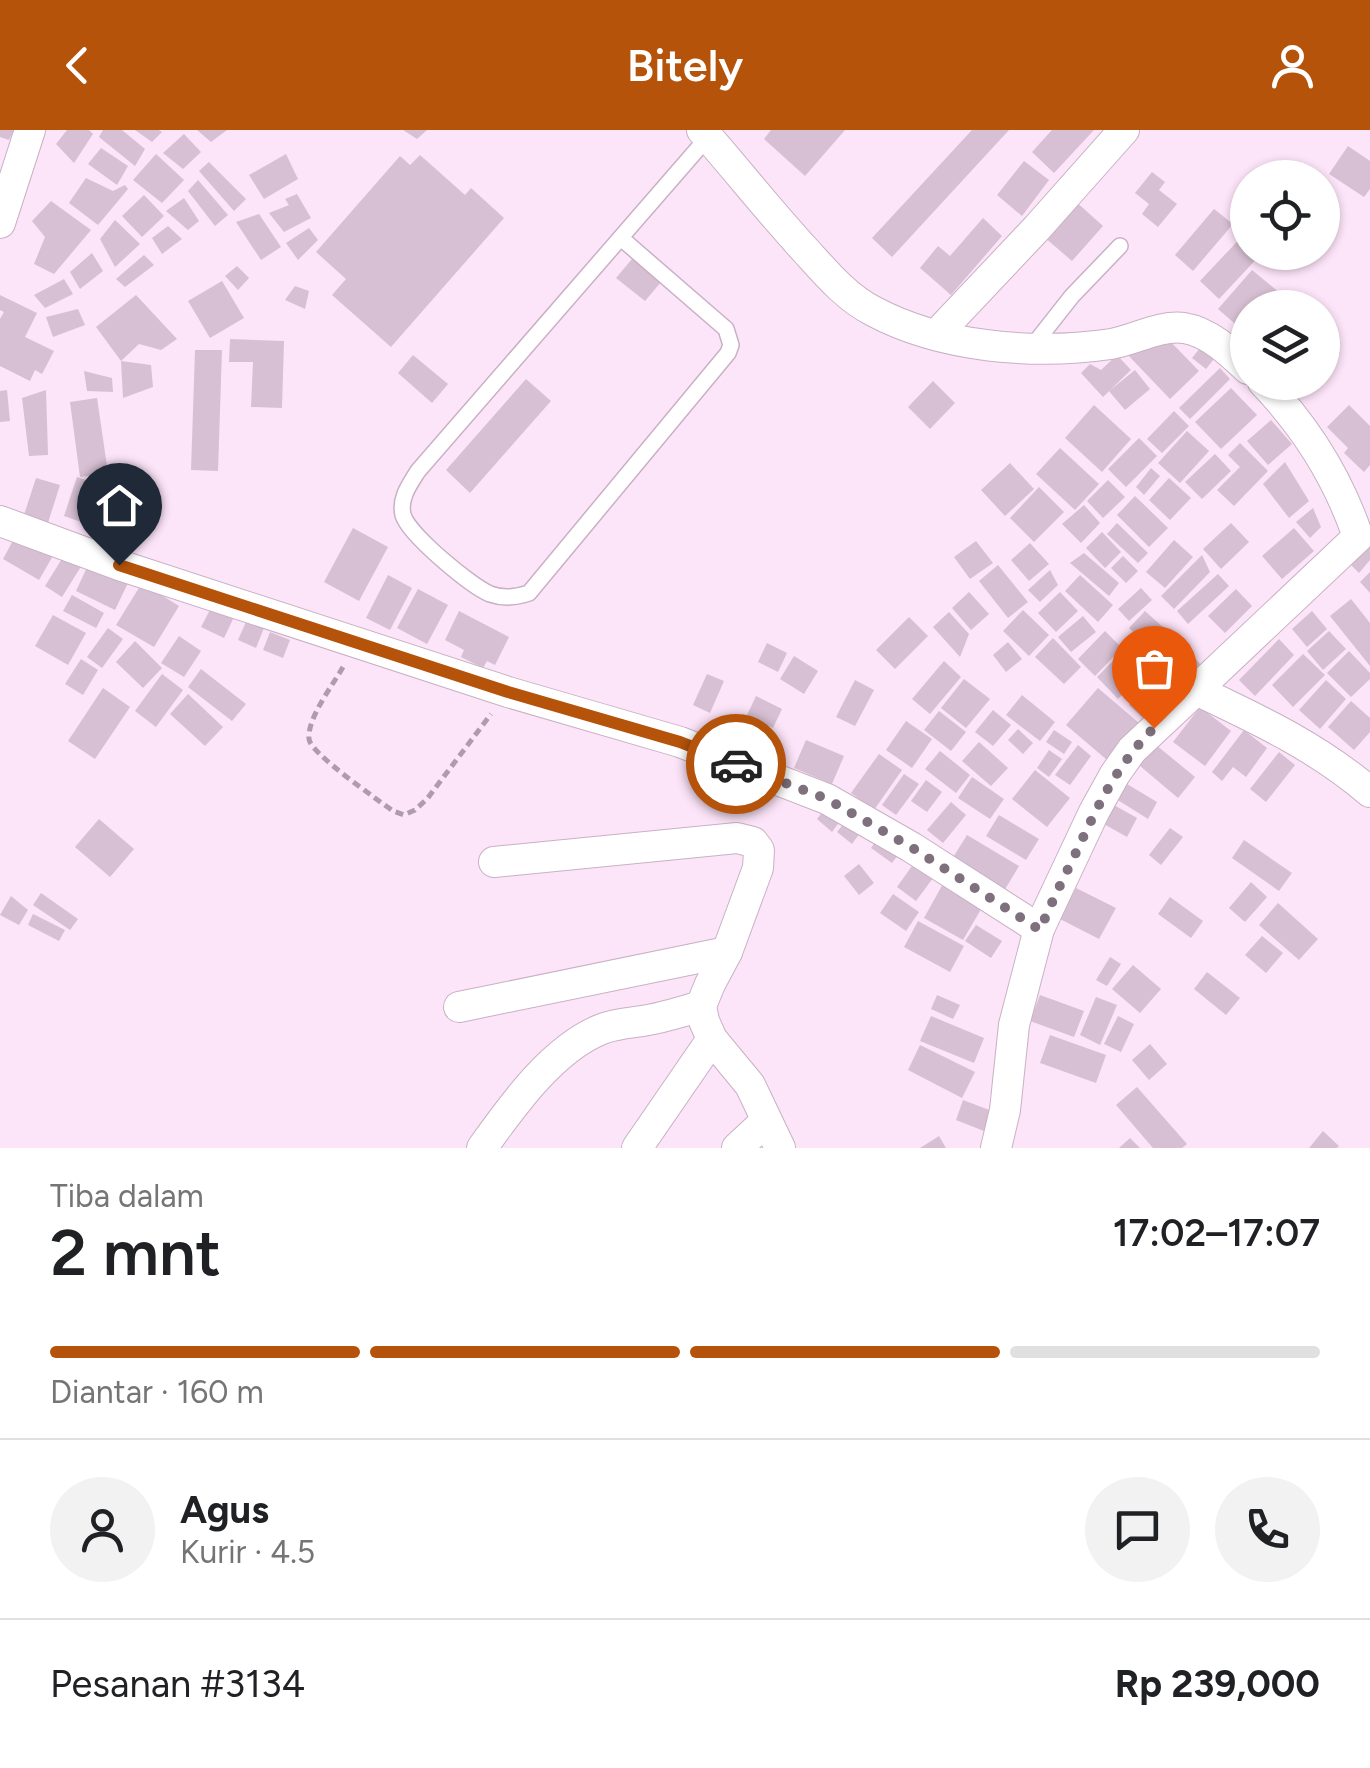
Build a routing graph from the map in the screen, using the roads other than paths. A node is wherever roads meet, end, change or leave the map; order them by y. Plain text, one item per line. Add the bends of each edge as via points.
1 (30, 130) edge
2 (1124, 130) edge
3 (705, 133) edge
4 (0, 223) edge
5 (621, 238) junction
6 (1120, 246) dead end
7 (936, 335) junction
8 (1031, 348) junction
9 (1230, 354) edge
10 (1280, 400) edge
11 (0, 521) edge
12 (1364, 530) edge
13 (1196, 690) junction
14 (1370, 792) edge
15 (494, 862) dead end
16 (1040, 930) junction
17 (727, 952) junction
18 (459, 1006) dead end
19 (701, 1006) junction
20 (712, 1039) junction
21 (773, 1135) edge
22 (482, 1148) edge
23 (637, 1148) edge
24 (737, 1148) edge
25 (996, 1148) edge

1 - 4 street
2 - 7 street
3 - 5 lane
3 - 7 street via 845,292 871,310
5 - 5 lane via 407,488 404,515 419,540 488,593 529,593 731,345 726,329
6 - 8 lane
7 - 8 street
8 - 9 street via 1082,348 1185,328
10 - 12 street via 1311,438
11 - 16 street via 508,692 680,742 827,799
12 - 13 street
13 - 14 street via 1314,749
13 - 16 street via 1115,774
15 - 17 street via 736,838 753,842 758,868
16 - 25 street via 1014,1025
17 - 18 street
17 - 19 street
19 - 20 street
19 - 22 street via 582,1038 514,1104
20 - 21 street via 750,1085
20 - 23 street
21 - 24 street

